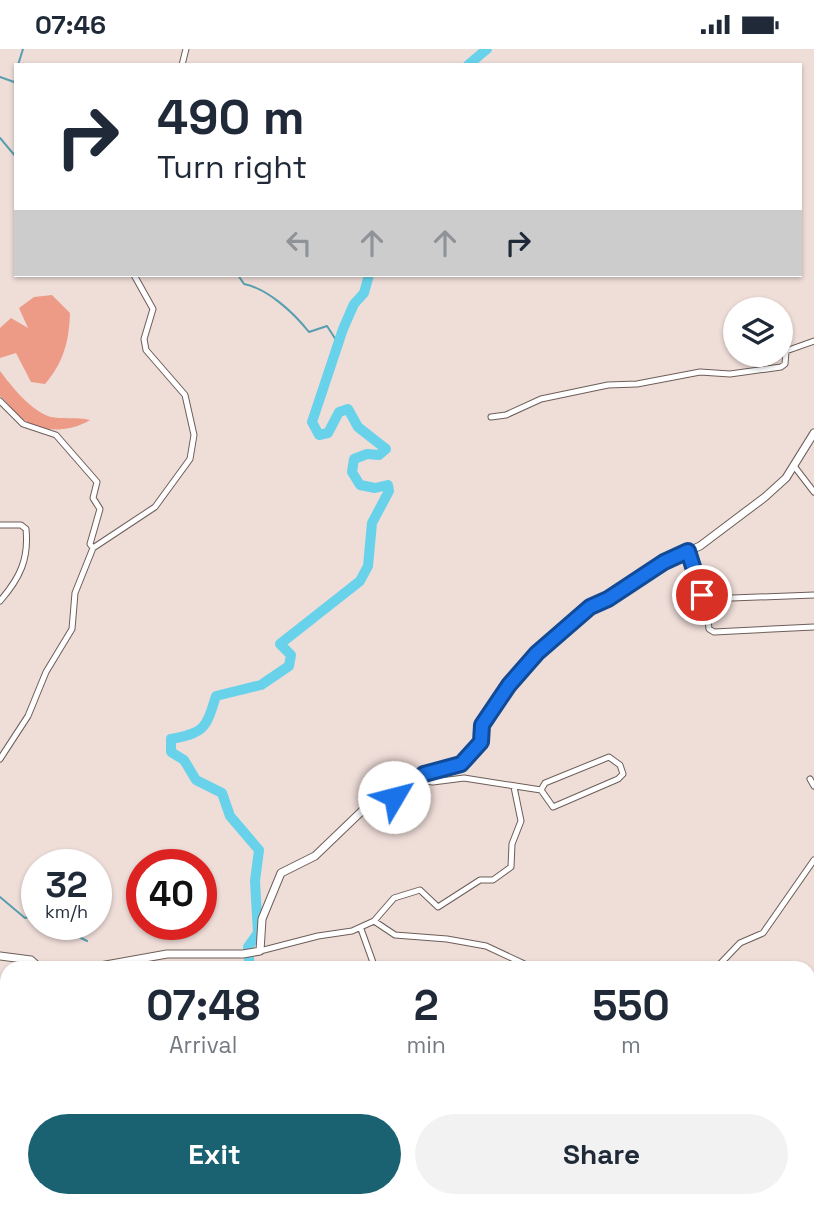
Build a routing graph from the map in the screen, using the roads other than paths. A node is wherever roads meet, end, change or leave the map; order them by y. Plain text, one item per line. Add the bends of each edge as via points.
1 (135, 277) edge
2 (814, 341) edge
3 (0, 401) edge
4 (491, 417) dead end
5 (814, 433) edge
6 (794, 466) junction
7 (814, 492) edge
8 (0, 525) edge
9 (93, 548) junction
10 (688, 551) junction
11 (814, 596) edge
12 (706, 599) junction
13 (0, 601) edge
14 (814, 627) edge
15 (0, 740) edge
16 (6, 747) junction
17 (0, 759) edge
18 (810, 779) dead end
19 (417, 780) junction
20 (514, 786) junction
21 (814, 786) edge
22 (541, 790) junction
23 (814, 860) edge
24 (374, 921) junction
25 (361, 929) junction
26 (257, 952) junction
27 (0, 956) edge
28 (33, 961) edge
29 (128, 961) edge
30 (372, 961) edge
31 (518, 961) edge
32 (723, 961) edge

1 - 9 street via 153,309 144,339 146,351 184,395 194,435 190,459 155,507
2 - 4 street via 790,347 785,364 773,369 700,372 608,385 541,399
3 - 9 street via 23,424 57,435 97,482 93,498 100,509 90,544
5 - 6 street
6 - 7 street
6 - 10 street via 765,497
8 - 13 street via 26,529 28,551 21,574
9 - 16 street via 75,593 72,629 46,672 28,716
10 - 12 street
10 - 19 street via 590,607 537,653 509,685 482,725 481,742 461,764
11 - 12 street
12 - 14 street via 709,629 714,632
15 - 16 street
16 - 17 street
18 - 21 street
19 - 20 street via 464,778
19 - 26 street via 394,797 365,808 315,856 281,873 262,919
20 - 22 street
20 - 24 street via 521,821 512,845 511,867 438,907 419,890 394,898
22 - 22 street via 545,783 609,757 623,775 553,807
23 - 32 street via 763,933 740,943
24 - 25 street
24 - 31 street via 395,935 486,946
25 - 26 street
25 - 30 street
26 - 29 street via 167,954
27 - 28 street

